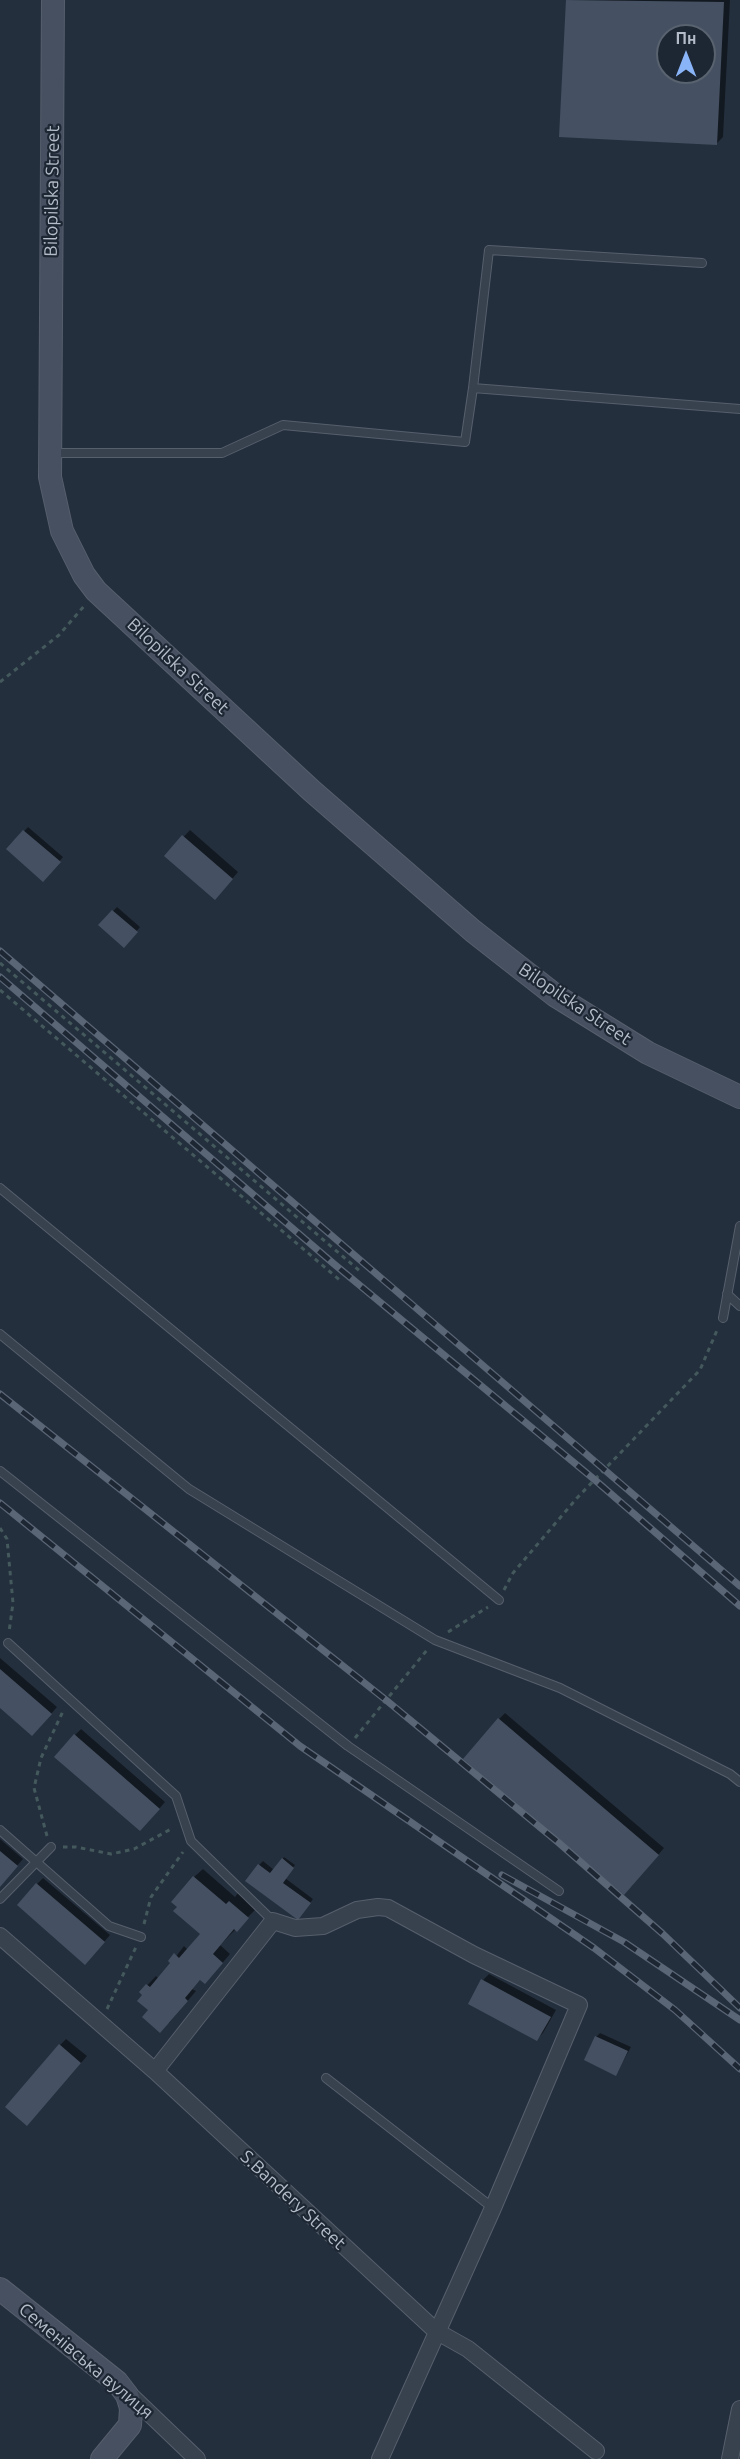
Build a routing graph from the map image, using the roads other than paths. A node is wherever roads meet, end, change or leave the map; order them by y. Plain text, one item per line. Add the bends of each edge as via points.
1 (53, 0) edge
2 (702, 263) dead end
3 (473, 388) junction
4 (740, 409) edge
5 (49, 453) junction
6 (740, 1097) edge
7 (0, 1188) edge
8 (740, 1226) edge
9 (727, 1294) junction
10 (740, 1306) edge
11 (723, 1318) road end
12 (0, 1334) edge
13 (0, 1471) edge
14 (499, 1600) road end
15 (8, 1643) road end
16 (740, 1782) edge
17 (0, 1830) edge
18 (51, 1847) road end
19 (36, 1862) junction
20 (559, 1891) dead end
21 (0, 1899) edge
22 (273, 1921) junction
23 (0, 1936) edge
24 (141, 1937) dead end
25 (155, 2071) junction
26 (326, 2078) dead end
27 (493, 2208) junction
28 (0, 2289) edge
29 (436, 2331) junction
30 (117, 2382) junction
31 (740, 2409) edge
32 (147, 2411) junction
33 (128, 2430) junction
34 (596, 2451) dead end
35 (102, 2459) edge
36 (197, 2459) edge
37 (380, 2459) edge
38 (730, 2459) edge

1 - 5 main road, Bilopilska Street
2 - 3 lane via 489,250
3 - 4 lane
3 - 5 lane via 465,442 283,425 222,453
5 - 6 main road, Bilopilska Street via 62,531 72,555 96,591 312,791 501,953 556,996 638,1046
7 - 14 lane
8 - 9 lane
9 - 10 lane
9 - 11 lane
12 - 16 lane via 189,1489 435,1640 560,1688
13 - 20 lane via 348,1746
15 - 22 lane via 176,1796 192,1841
17 - 19 lane
18 - 19 lane
19 - 21 lane
19 - 24 lane via 109,1926
22 - 25 street
22 - 27 street via 295,1928 322,1926 357,1910 388,1908 579,2005
23 - 25 street, S.Bandery Street
25 - 29 street, S.Bandery Street
26 - 27 lane
27 - 29 street
28 - 30 main road, Семенівська вулиця
29 - 34 street, S.Bandery Street via 468,2349
29 - 37 street
30 - 32 street, Семенівська вулиця
30 - 33 main road via 130,2403 132,2420
31 - 38 street
32 - 33 street
32 - 36 street, Семенівська вулиця
33 - 35 main road

